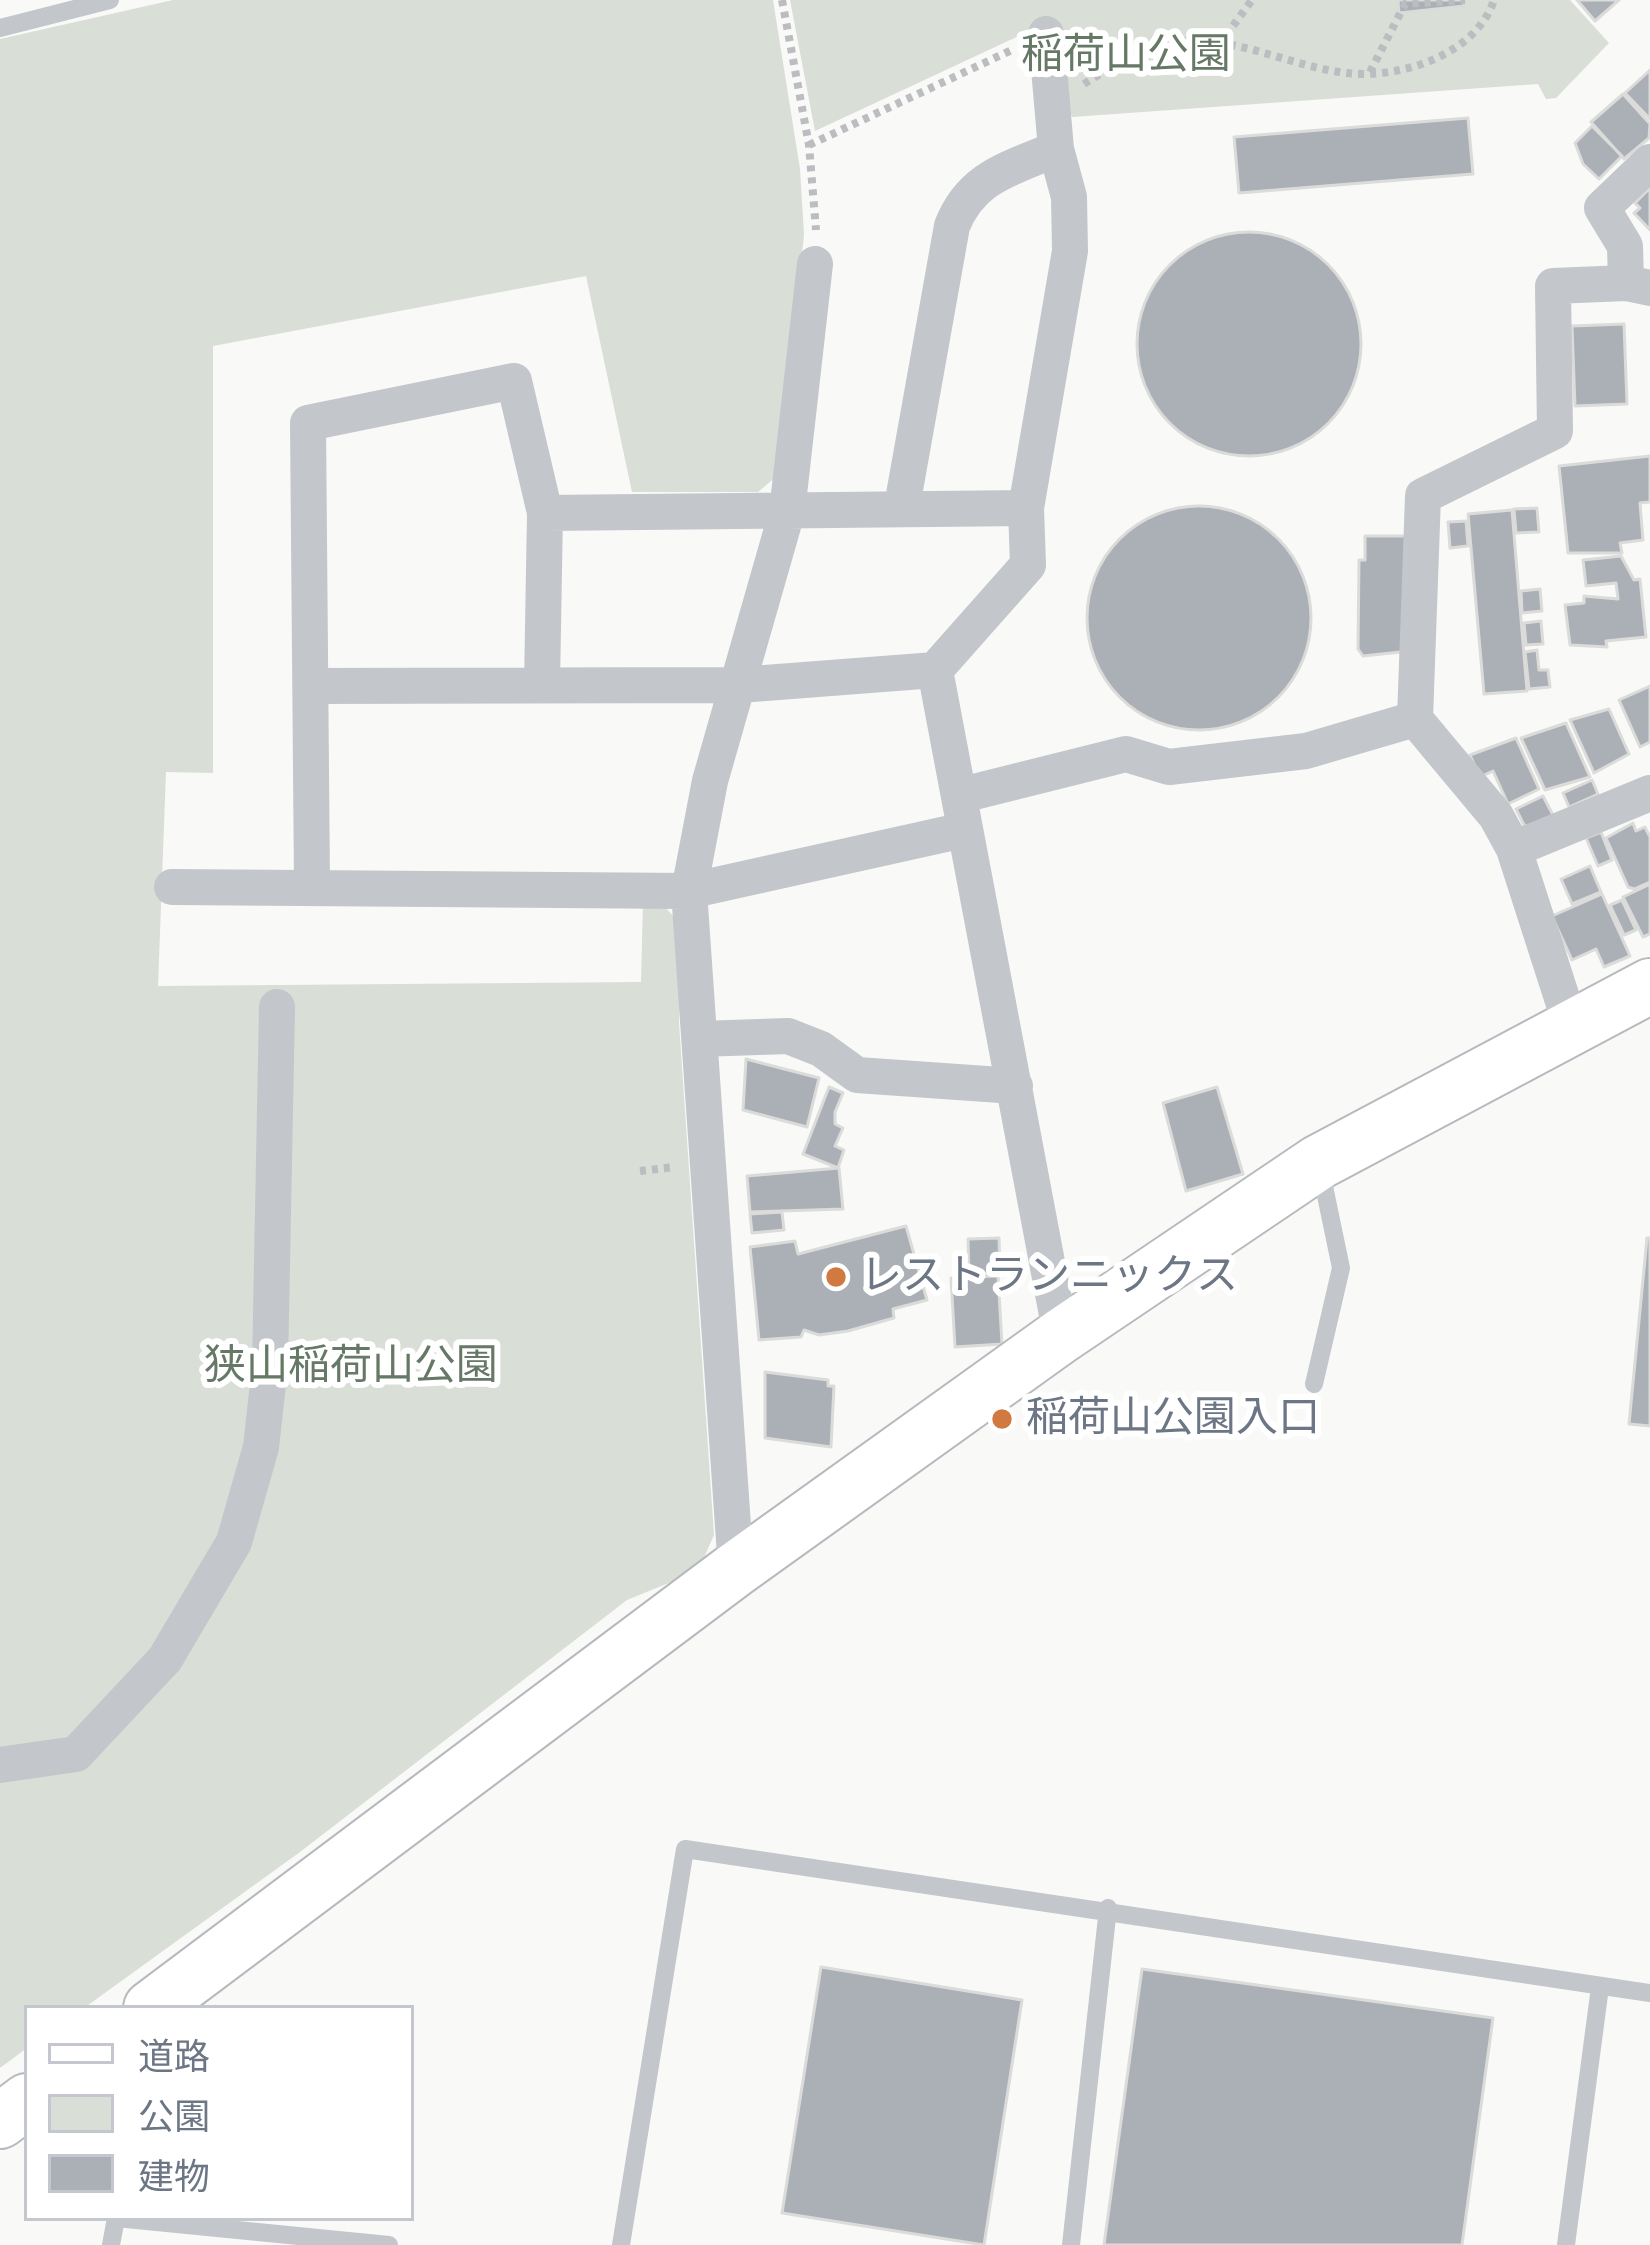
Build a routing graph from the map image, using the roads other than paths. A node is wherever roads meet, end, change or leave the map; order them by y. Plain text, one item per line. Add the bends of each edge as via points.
1 (110, 0) edge
2 (0, 28) edge
3 (1046, 34) road end
4 (1056, 149) junction
5 (1650, 162) edge
6 (814, 264) road end
7 (1638, 285) edge
8 (902, 506) junction
9 (1026, 508) junction
10 (787, 512) junction
11 (545, 513) junction
12 (935, 670) junction
13 (542, 685) junction
14 (739, 685) junction
15 (312, 686) junction
16 (1415, 718) junction
17 (1650, 793) edge
18 (963, 812) junction
19 (1514, 849) junction
20 (311, 885) junction
21 (172, 887) dead end
22 (689, 891) junction
23 (1650, 986) edge
24 (277, 1007) dead end
25 (1571, 1025) junction
26 (700, 1039) junction
27 (1015, 1086) junction
28 (1319, 1162) junction
29 (1061, 1336) junction
30 (1315, 1384) dead end
31 (736, 1569) junction
32 (0, 1765) edge
33 (1108, 1908) junction
34 (1600, 1987) junction
35 (1650, 1994) edge
36 (155, 2005) edge
37 (146, 2221) edge
38 (389, 2245) edge
39 (621, 2245) edge
40 (1071, 2245) edge
41 (1566, 2245) edge

1 - 2 lane
3 - 4 street
4 - 8 street via 963,198
4 - 9 street via 1069,197 1070,251
5 - 7 street via 1602,208
6 - 10 street
7 - 16 street via 1552,286 1555,431 1423,496
8 - 9 street
8 - 10 street
9 - 12 street via 1028,565
10 - 11 street
10 - 14 street
11 - 13 street
11 - 15 street via 514,381 308,424
12 - 14 street
12 - 18 street
13 - 14 street
13 - 15 street
14 - 22 street
15 - 20 street
16 - 18 street via 1306,751 1169,767 1126,754
16 - 19 street
17 - 19 street
18 - 22 street
18 - 27 street
19 - 25 street
20 - 21 street
20 - 22 street
22 - 26 street
23 - 25 street
24 - 32 street via 270,1366 261,1447 234,1542 165,1659 76,1754
25 - 28 street
26 - 27 street via 788,1036 879,1080
26 - 31 street
27 - 29 street
28 - 29 street
28 - 30 lane via 1341,1268
29 - 31 street
31 - 36 street
33 - 34 lane
33 - 39 lane via 685,1849
33 - 40 lane
34 - 35 lane
34 - 41 lane
37 - 38 lane

